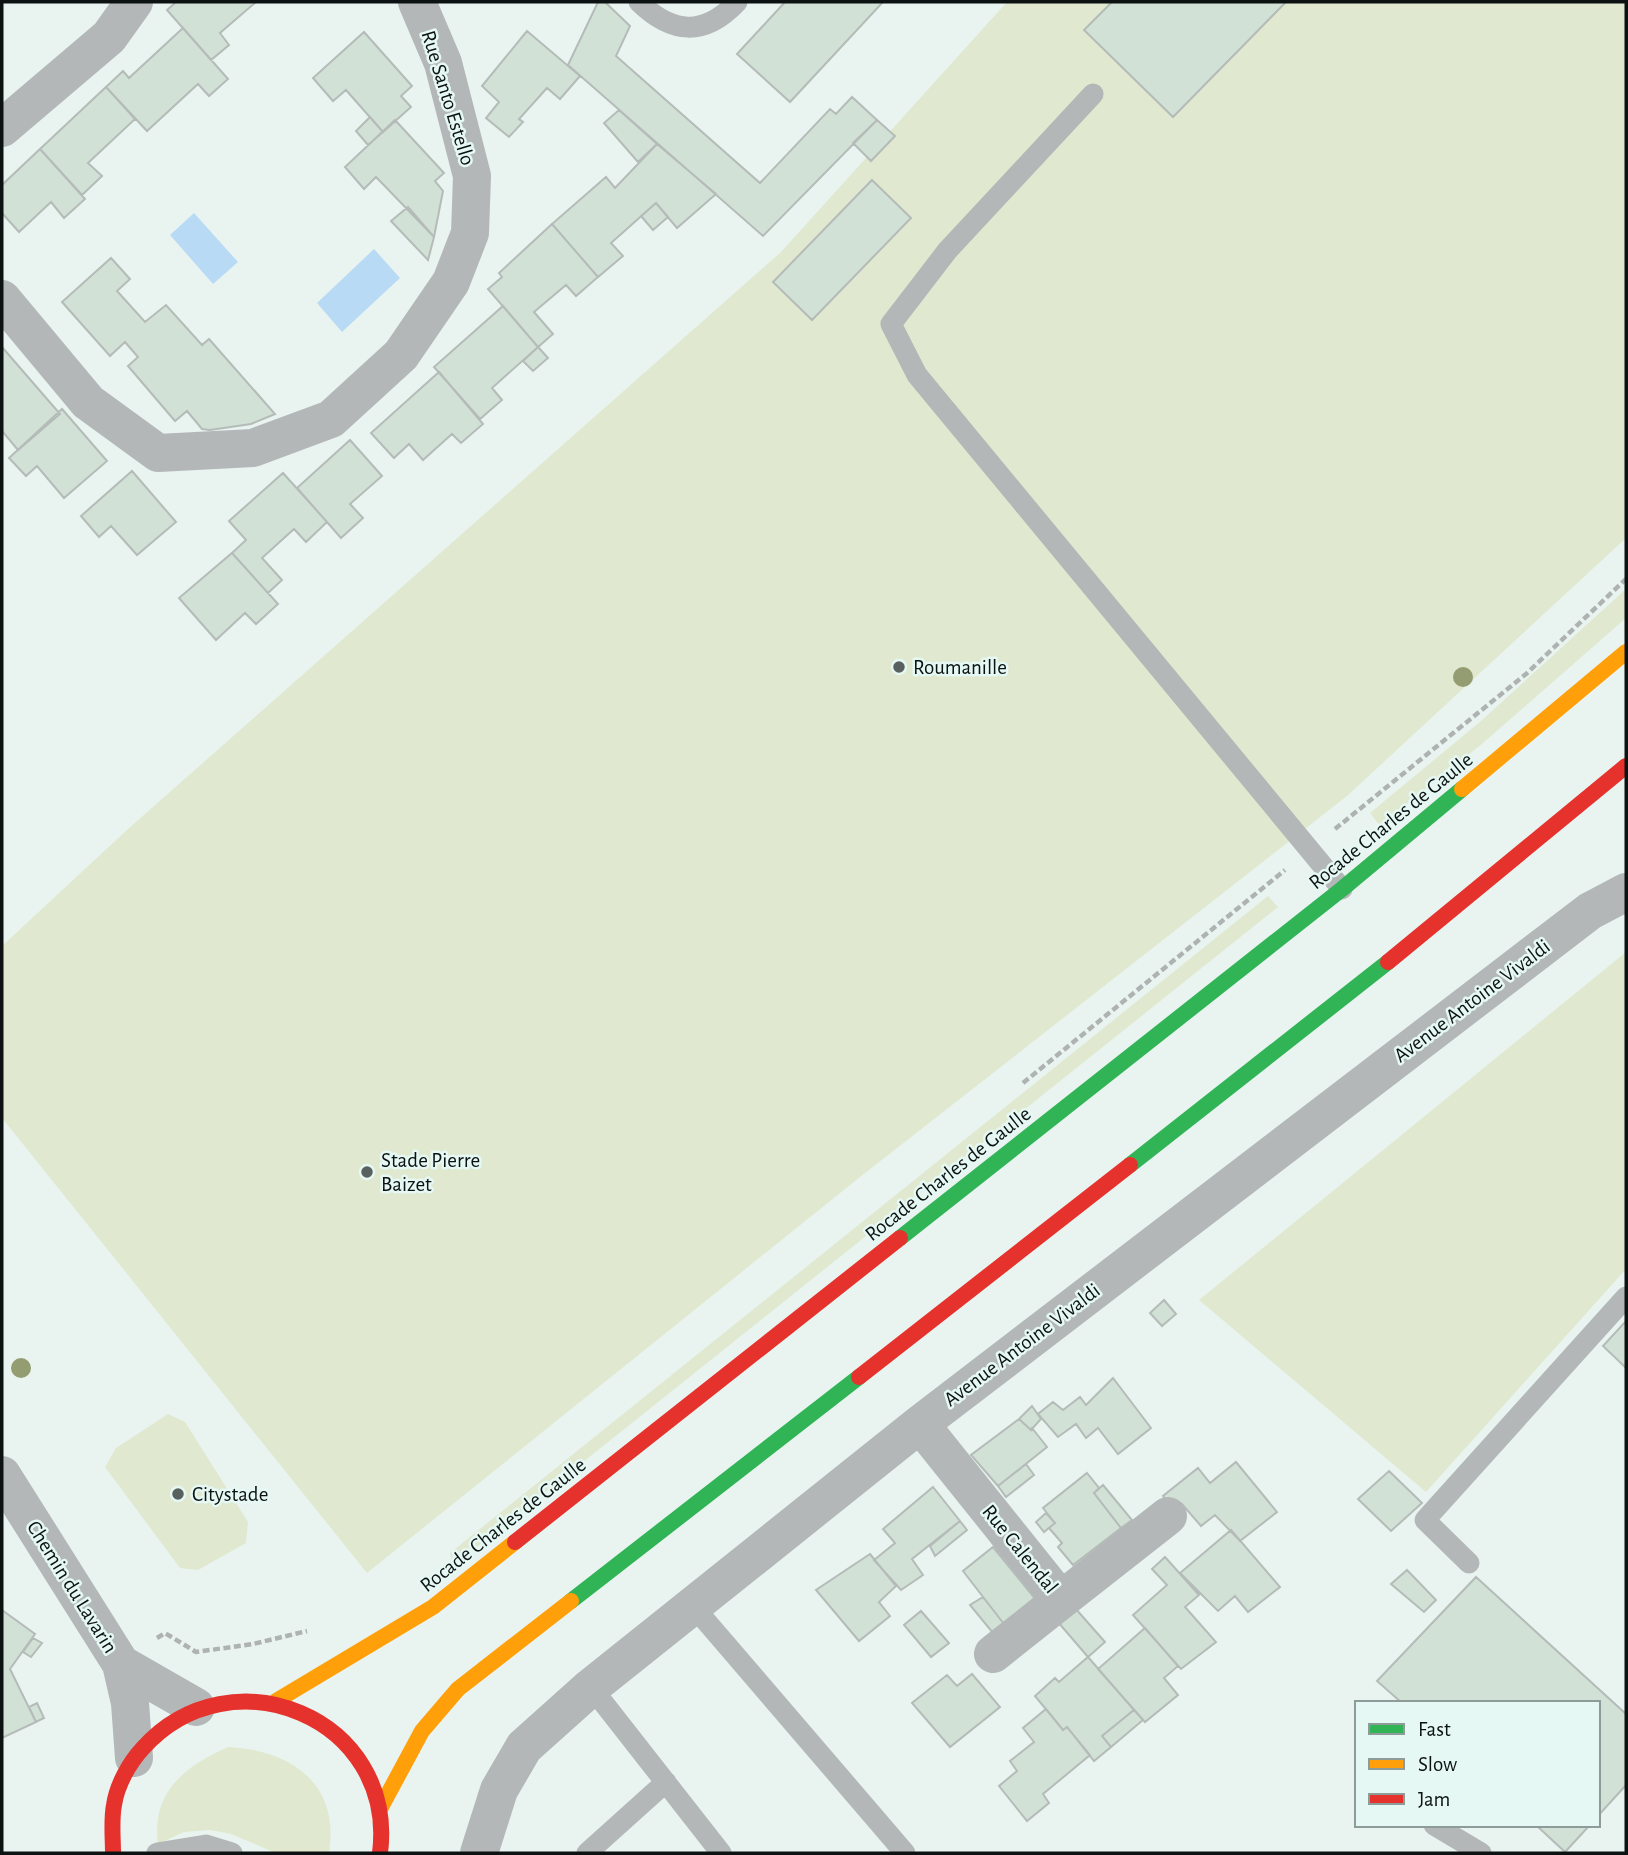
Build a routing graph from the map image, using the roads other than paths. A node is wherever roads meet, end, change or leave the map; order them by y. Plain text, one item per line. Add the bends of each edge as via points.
1 (134, 2) edge
2 (417, 2) edge
3 (639, 2) edge
4 (737, 2) edge
5 (1093, 94) dead end
6 (2, 128) edge
7 (2, 299) edge
8 (1626, 652) edge
9 (1626, 766) edge
10 (1342, 889) junction
11 (1626, 892) edge
12 (1626, 1297) edge
13 (920, 1424) junction
14 (2, 1475) edge
15 (1168, 1516) dead end
16 (1469, 1563) dead end
17 (1061, 1601) junction
18 (693, 1606) junction
19 (993, 1654) dead end
20 (121, 1664) junction
21 (592, 1687) junction
22 (276, 1701) junction
23 (196, 1707) junction
24 (134, 1758) junction
25 (666, 1782) junction
26 (380, 1809) junction
27 (1437, 1827) edge
28 (112, 1845) edge
29 (104, 1853) edge
30 (157, 1853) edge
31 (232, 1853) edge
32 (380, 1853) edge
33 (479, 1853) edge
34 (587, 1853) edge
35 (720, 1853) edge
36 (905, 1853) edge
37 (1481, 1853) edge

1 - 6 street via 109,37
2 - 7 street, Rue Santo Estello via 443,63 472,176 470,233 451,282 401,355 331,419 253,448 158,453 88,402
3 - 4 lane via 656,18 691,29 721,19
5 - 10 lane via 947,251 891,324 917,375
8 - 10 main road, Rocade Charles de Gaulle
9 - 26 main road via 1333,1007 458,1689 422,1731
10 - 22 main road, Rocade Charles de Gaulle via 433,1607
11 - 13 street, Avenue Antoine Vivaldi via 1590,911
12 - 16 lane via 1424,1520
13 - 17 street, Rue Calendal
13 - 18 street, Avenue Antoine Vivaldi
14 - 20 street, Chemin du Lavarin
15 - 17 street, Rue Calendal
17 - 19 street
18 - 21 street, Avenue Antoine Vivaldi
18 - 36 lane
20 - 23 street, Chemin du Lavarin
20 - 24 street, Chemin du Lavarin via 130,1703
21 - 25 lane
21 - 33 street, Avenue Antoine Vivaldi via 524,1747 499,1790
22 - 23 main road via 236,1698
22 - 26 main road via 313,1715 344,1739 367,1771
23 - 24 main road via 161,1728
24 - 28 main road via 113,1809
25 - 34 lane
25 - 35 lane
26 - 32 main road
27 - 37 lane
28 - 29 main road
30 - 31 lane via 206,1845

